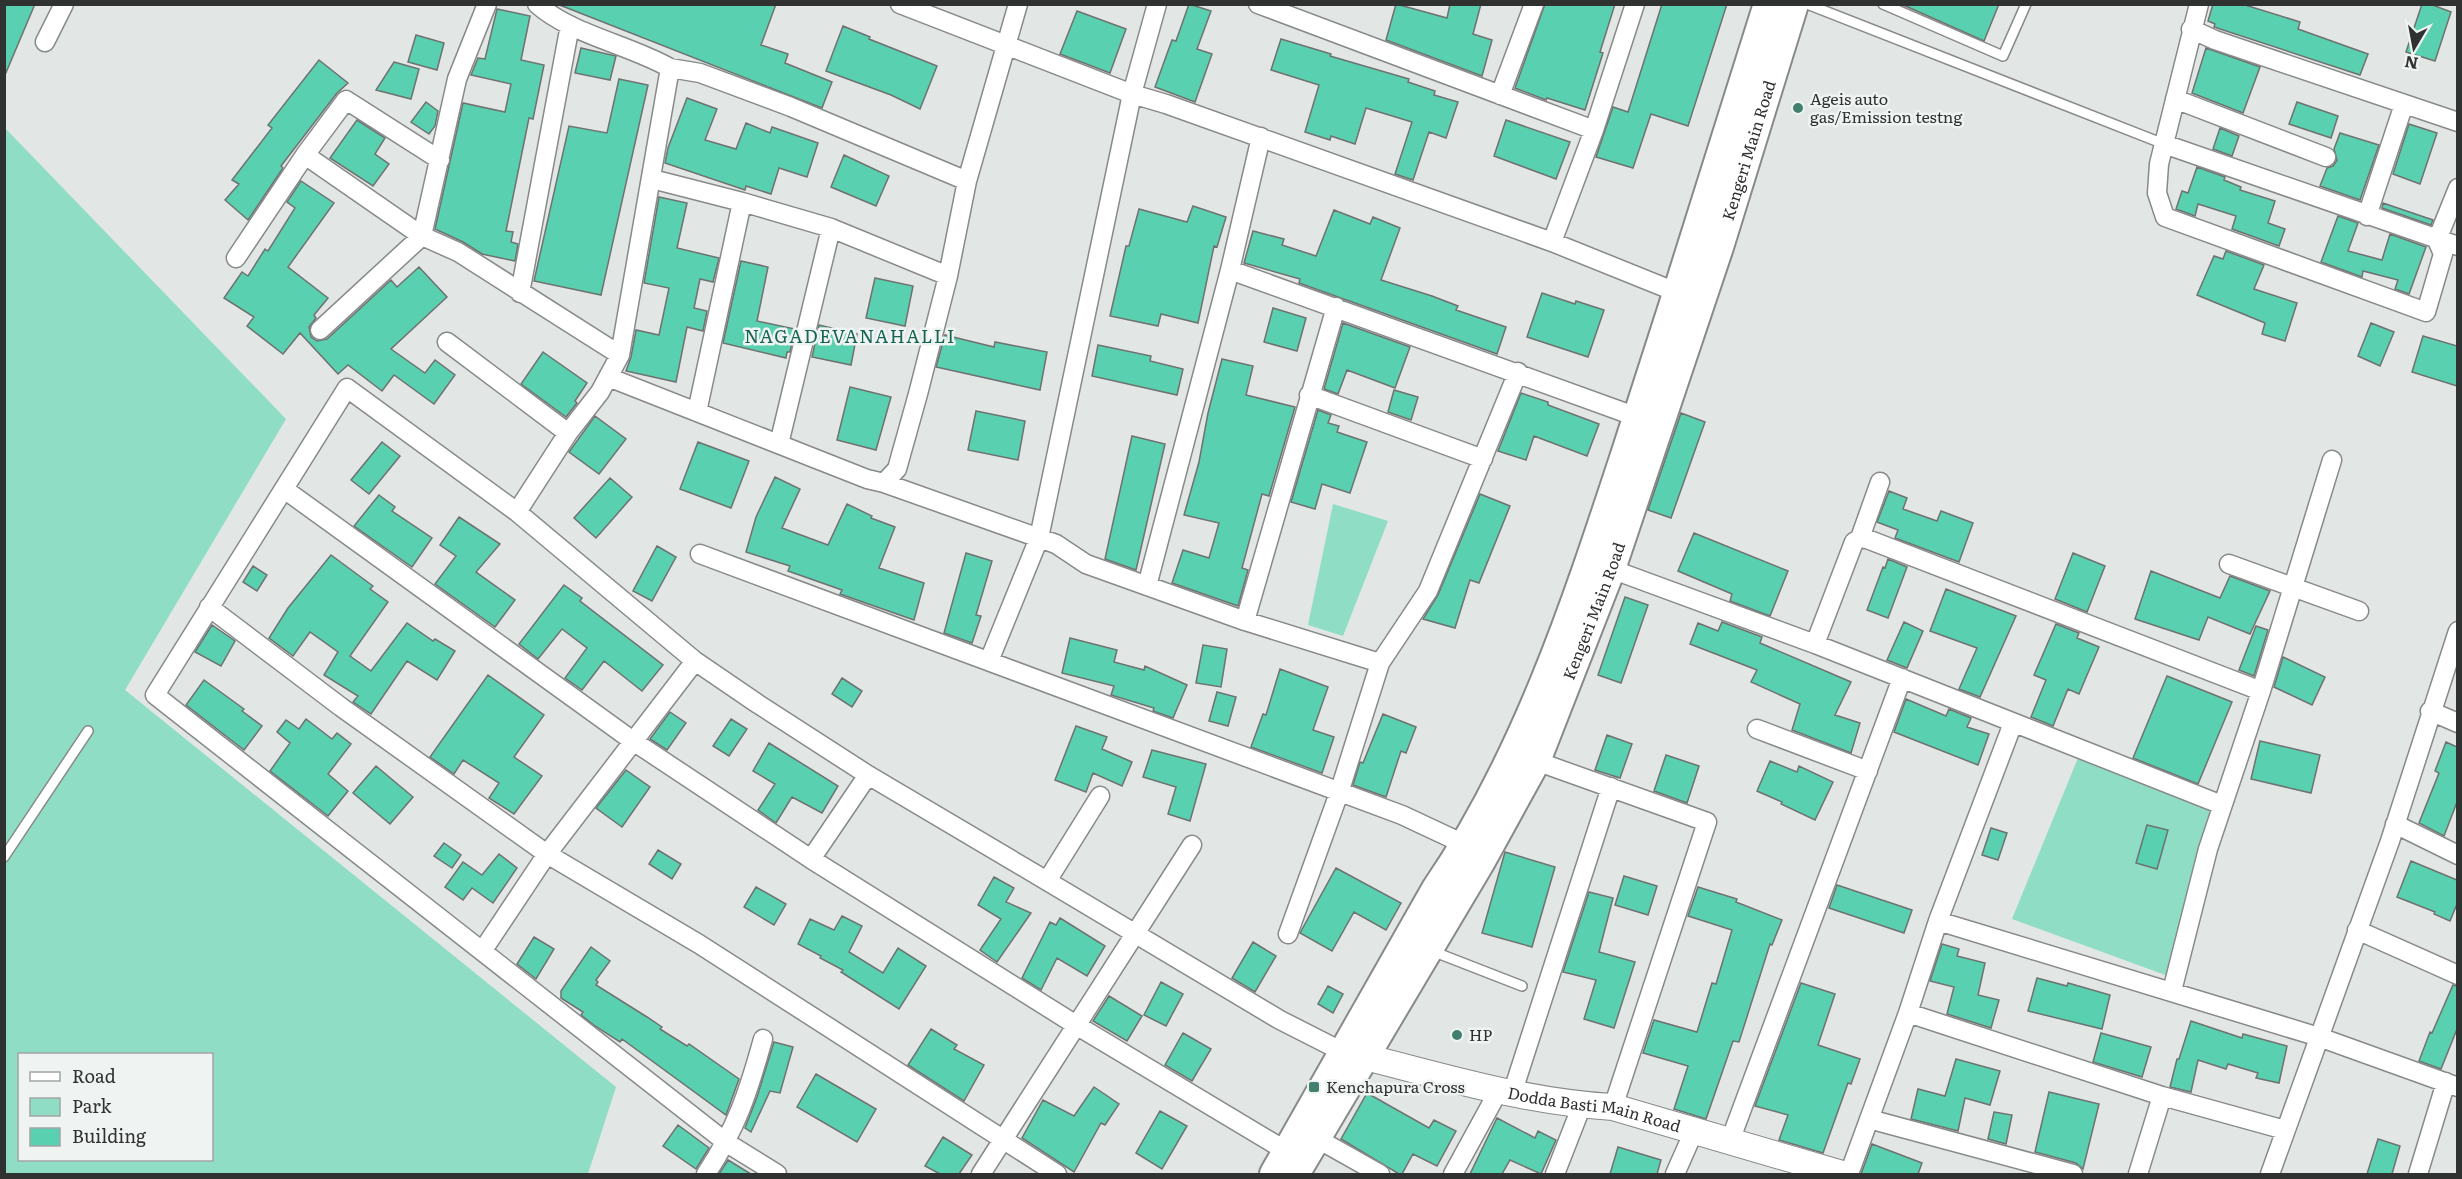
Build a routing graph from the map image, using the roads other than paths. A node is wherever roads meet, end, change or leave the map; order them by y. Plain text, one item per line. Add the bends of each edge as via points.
1 (64, 4) edge
2 (487, 4) edge
3 (537, 4) edge
4 (900, 4) edge
5 (1018, 4) edge
6 (1157, 4) edge
7 (1258, 4) edge
8 (1534, 4) edge
9 (1635, 4) edge
10 (1768, 4) edge
11 (1794, 4) edge
12 (1807, 4) edge
13 (1883, 4) edge
14 (2026, 4) edge
15 (2199, 4) edge
16 (570, 25) junction
17 (2191, 29) junction
18 (45, 42) dead end
19 (1006, 45) junction
20 (670, 68) junction
21 (1132, 94) junction
22 (1500, 95) junction
23 (2175, 99) junction
24 (2404, 104) junction
25 (2457, 122) edge
26 (1593, 130) junction
27 (1261, 137) junction
28 (2164, 144) junction
29 (305, 154) junction
30 (2326, 157) dead end
31 (440, 160) junction
32 (652, 179) junction
33 (967, 181) junction
34 (2457, 188) edge
35 (742, 202) junction
36 (2367, 216) junction
37 (831, 228) junction
38 (422, 236) junction
39 (2437, 240) junction
40 (1552, 242) junction
41 (2457, 246) edge
42 (236, 258) dead end
43 (1230, 270) junction
44 (948, 276) junction
45 (520, 293) junction
46 (1689, 297) junction
47 (1336, 307) junction
48 (320, 330) dead end
49 (447, 342) dead end
50 (620, 355) junction
51 (1518, 372) junction
52 (608, 377) junction
53 (1309, 395) junction
54 (697, 412) junction
55 (1637, 417) junction
56 (568, 433) junction
57 (779, 444) junction
58 (1483, 459) junction
59 (2332, 460) dead end
60 (1880, 482) dead end
61 (884, 483) junction
62 (284, 489) junction
63 (518, 512) junction
64 (1039, 538) junction
65 (1860, 538) junction
66 (700, 554) dead end
67 (2229, 564) dead end
68 (1611, 569) junction
69 (1147, 586) junction
70 (2293, 586) junction
71 (209, 607) junction
72 (2359, 611) dead end
73 (1245, 621) junction
74 (2457, 631) edge
75 (1815, 644) junction
76 (695, 661) junction
77 (989, 661) junction
78 (1380, 663) junction
79 (1902, 678) junction
80 (2261, 691) junction
81 (2430, 711) junction
82 (2013, 723) junction
83 (2457, 723) edge
84 (1757, 729) dead end
85 (88, 731) dead end
86 (633, 741) junction
87 (1536, 761) junction
88 (1868, 771) junction
89 (868, 775) junction
90 (1611, 787) junction
91 (1339, 793) junction
92 (1100, 796) dead end
93 (2222, 805) junction
94 (2395, 824) junction
95 (1192, 845) dead end
96 (1466, 845) junction
97 (547, 854) junction
98 (2457, 855) edge
99 (4, 857) edge
100 (811, 859) junction
101 (1047, 881) junction
102 (1938, 921) junction
103 (2357, 930) junction
104 (1136, 934) junction
105 (1288, 934) dead end
106 (483, 950) junction
107 (1430, 950) junction
108 (2457, 975) edge
109 (1522, 986) dead end
110 (2172, 991) junction
111 (1908, 1013) junction
112 (1076, 1025) junction
113 (2319, 1037) junction
114 (763, 1039) dead end
115 (1355, 1055) junction
116 (2451, 1085) edge
117 (1505, 1092) junction
118 (2162, 1096) junction
119 (1582, 1106) junction
120 (1613, 1107) junction
121 (1869, 1119) junction
122 (2285, 1130) junction
123 (1694, 1131) junction
124 (1316, 1138) junction
125 (1003, 1140) junction
126 (1730, 1141) junction
127 (727, 1143) junction
128 (1286, 1167) edge
129 (1799, 1169) edge
130 (2037, 1170) edge
131 (706, 1174) edge
132 (777, 1174) edge
133 (981, 1174) edge
134 (1057, 1174) edge
135 (1380, 1174) edge
136 (1453, 1174) edge
137 (1555, 1174) edge
138 (1675, 1174) edge
139 (1842, 1174) edge
140 (1849, 1174) edge
141 (2073, 1174) edge
142 (2138, 1174) edge
143 (2270, 1174) edge
144 (2418, 1174) edge

1 - 18 street
2 - 31 street via 457,79
3 - 16 street
4 - 19 street
5 - 19 street
6 - 21 street
7 - 22 street
8 - 22 street
9 - 26 street
10 - 46 main road, Kengeri Main Road
11 - 46 main road, Kengeri Main Road
12 - 28 lane
13 - 14 lane via 2002,56
15 - 17 street
16 - 20 street
16 - 45 street
17 - 23 street
17 - 24 street
19 - 21 street
19 - 33 street
20 - 32 street
20 - 33 street via 700,73 771,99
21 - 27 street
21 - 64 street
22 - 26 street
23 - 28 street
23 - 30 street
24 - 25 street
24 - 36 street
26 - 40 street
27 - 40 street
27 - 43 street
28 - 36 street
28 - 39 street via 2157,193 2165,217 2426,312 2443,254
29 - 31 street via 346,100
29 - 38 street
29 - 42 street
31 - 38 street
32 - 35 street
32 - 50 street
33 - 44 street
34 - 39 street
35 - 37 street
35 - 54 street
36 - 39 street
37 - 44 street
37 - 57 street
38 - 45 street via 458,252
38 - 48 street
39 - 41 street
40 - 46 street
43 - 47 street
43 - 69 street
44 - 61 street via 897,469
45 - 50 street
46 - 55 main road, Kengeri Main Road
46 - 68 main road, Kengeri Main Road
47 - 51 street
47 - 53 street
49 - 56 street
50 - 52 street
51 - 55 street
51 - 58 street
52 - 54 street
52 - 56 street
53 - 58 street
53 - 73 street
54 - 57 street
55 - 96 main road, Kengeri Main Road via 1552,665 1509,762
56 - 63 street
57 - 61 street
58 - 78 street via 1428,591
59 - 70 street
60 - 65 street
61 - 64 street
62 - 63 street via 347,388
62 - 71 street
62 - 86 street
63 - 76 street
64 - 69 street via 1086,564
64 - 77 street
65 - 75 street via 1854,542
65 - 80 street
66 - 77 street
67 - 70 street
68 - 75 street
68 - 87 main road, Kengeri Main Road
69 - 73 street
70 - 72 street
70 - 80 street
71 - 97 street
71 - 106 street via 155,694
73 - 78 street
74 - 81 street
75 - 79 street
76 - 86 street
76 - 89 street
77 - 91 street
78 - 91 street
79 - 82 street
79 - 88 street
80 - 93 street
81 - 83 street
81 - 94 street
82 - 93 street
82 - 102 street
84 - 88 street
85 - 99 lane
86 - 97 street
86 - 100 street
87 - 90 street
87 - 107 main road, Kengeri Main Road
88 - 126 street
89 - 100 street
89 - 101 street
90 - 117 street
90 - 120 street via 1707,822
91 - 96 street via 1402,815
91 - 105 street
92 - 101 street
93 - 110 street
94 - 98 street
94 - 103 street
95 - 104 street
96 - 115 main road, Kengeri Main Road via 1436,889
97 - 106 street
97 - 125 street via 699,944
100 - 112 street
101 - 104 street
102 - 110 street
102 - 111 street
103 - 108 street
103 - 113 street
104 - 112 street
104 - 115 street via 1280,1020
106 - 127 street
107 - 109 lane
107 - 115 main road, Kengeri Main Road
110 - 113 street
111 - 118 street
111 - 121 street
112 - 125 street
112 - 128 street
113 - 116 street
113 - 122 street
114 - 127 street via 747,1099
115 - 117 street, Dodda Basti Main Road
115 - 124 main road, Kengeri Main Road
115 - 128 main road, Kengeri Main Road
116 - 144 street
117 - 119 street, Dodda Basti Main Road
117 - 136 street
118 - 122 street
118 - 142 street
119 - 120 street, Dodda Basti Main Road
119 - 137 street
120 - 123 street, Dodda Basti Main Road
121 - 130 street
121 - 140 street
122 - 143 street
123 - 126 street, Dodda Basti Main Road
123 - 138 street
124 - 128 main road, Kengeri Main Road
124 - 135 street
125 - 133 street
125 - 134 street
126 - 129 street, Dodda Basti Main Road
127 - 131 street
127 - 132 street
129 - 139 street, Dodda Basti Main Road
130 - 141 street

